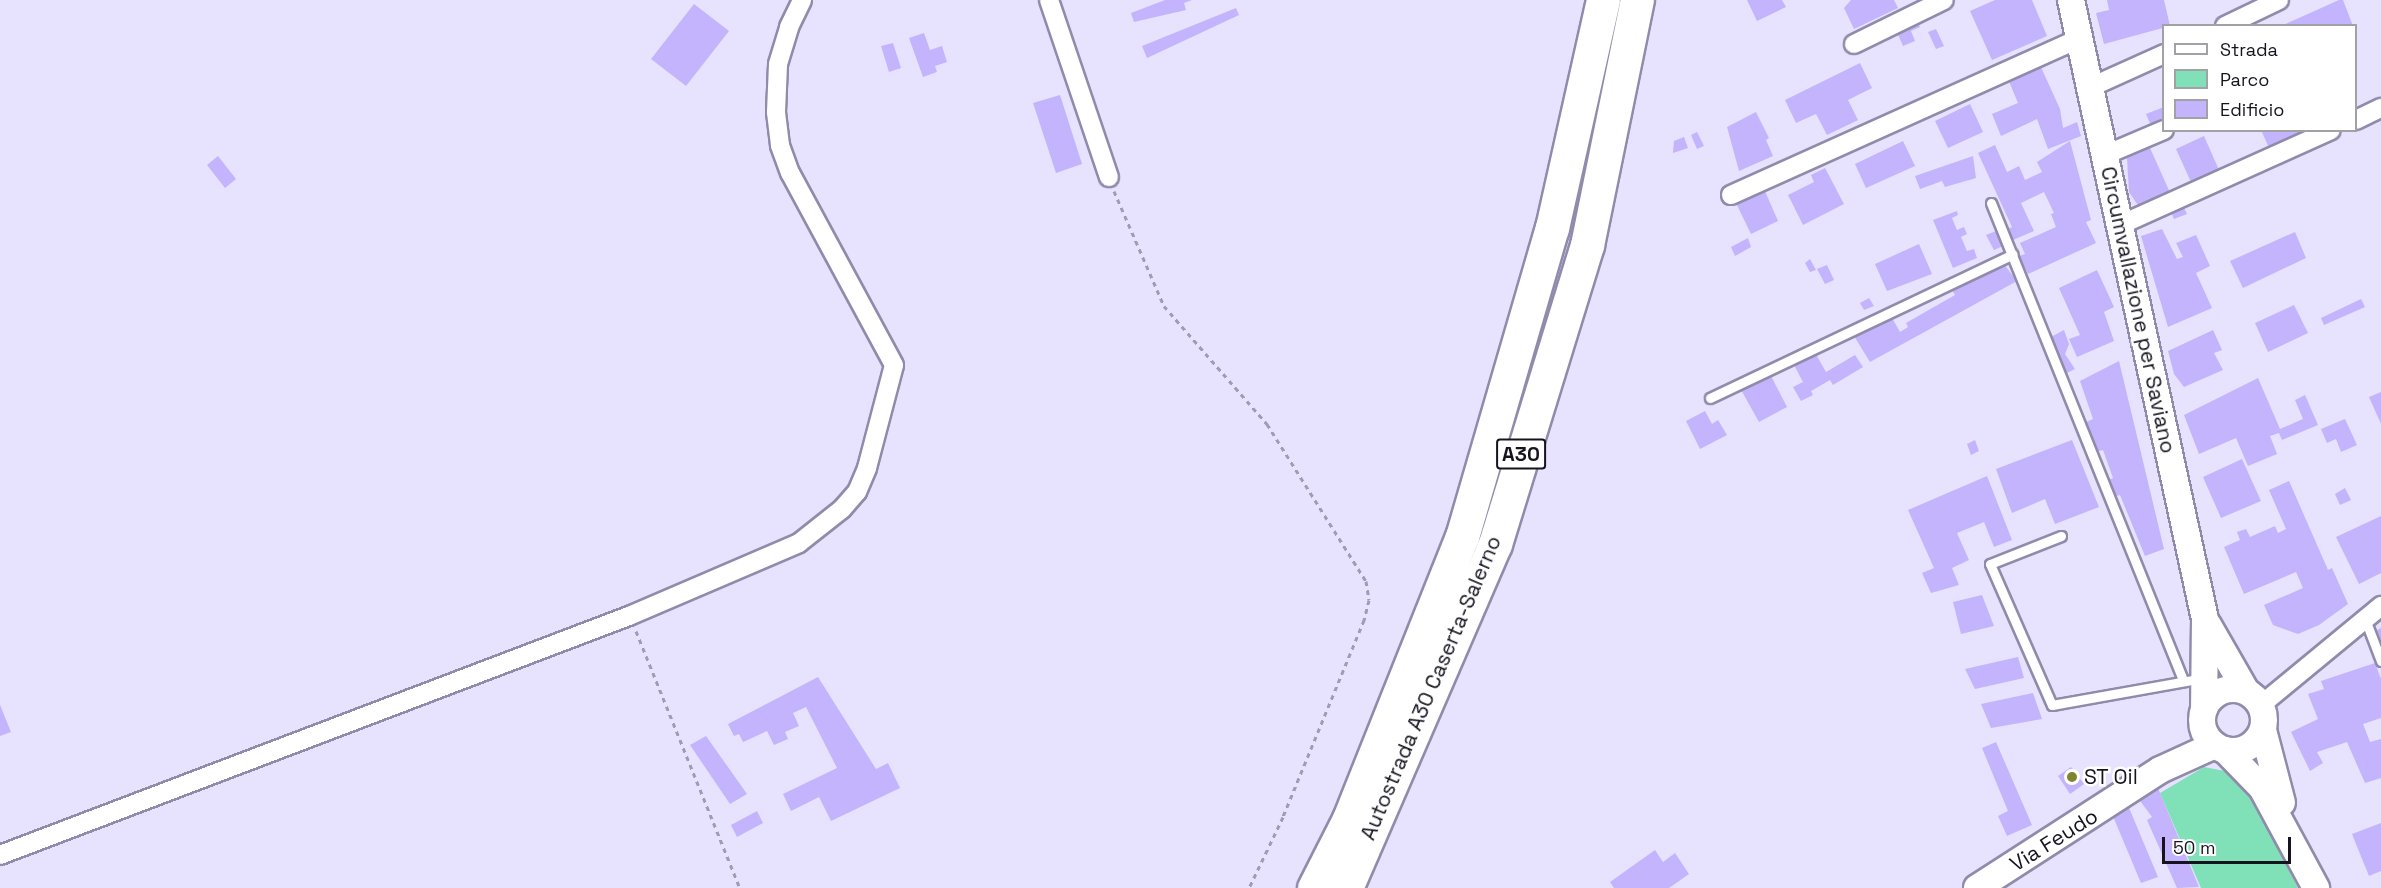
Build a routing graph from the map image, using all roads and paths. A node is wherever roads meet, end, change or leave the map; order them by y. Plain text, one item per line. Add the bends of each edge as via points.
1 (802, 0) edge
2 (1049, 0) edge
3 (1603, 0) edge
4 (1638, 0) edge
5 (1944, 0) edge
6 (2071, 0) edge
7 (2279, 0) edge
8 (2229, 24) edge
9 (2080, 38) junction
10 (1854, 44) dead end
11 (2162, 54) edge
12 (2091, 87) junction
13 (2381, 108) edge
14 (2357, 119) edge
15 (2162, 130) edge
16 (2327, 132) edge
17 (2105, 156) junction
18 (1109, 177) joint
19 (1731, 195) dead end
20 (1990, 203) dead end
21 (2120, 225) junction
22 (2013, 254) junction
23 (1710, 398) dead end
24 (2061, 536) dead end
25 (2381, 606) edge
26 (629, 616) junction
27 (2205, 619) junction
28 (2365, 619) junction
29 (2381, 661) edge
30 (2194, 679) junction
31 (2257, 709) junction
32 (2212, 732) junction
33 (0, 855) edge
34 (2302, 860) junction
35 (740, 888) edge
36 (1249, 888) edge
37 (1314, 888) edge
38 (1346, 888) edge
39 (1977, 888) edge
40 (2316, 888) edge

1 - 26 street via 778,64 776,112 780,145 790,173 890,353 894,365 886,401 857,492 820,530 774,556
2 - 18 street
3 - 37 highway, Autostrada A30 Caserta-Salerno / A30 via 1552,228 1462,537 1348,819
4 - 38 highway, Autostrada A30 Caserta-Salerno / A30 via 1587,245 1495,544
5 - 10 street
6 - 9 main road, Circumvallazione per Saviano
7 - 8 street
9 - 12 main road, Circumvallazione per Saviano
9 - 19 street
11 - 12 street
12 - 17 main road, Circumvallazione per Saviano
13 - 14 street
15 - 17 street
16 - 21 street
17 - 21 main road, Circumvallazione per Saviano
18 - 36 path via 1164,306 1267,424 1366,581 1369,600 1364,620 1283,817
20 - 22 lane
21 - 27 main road, Circumvallazione per Saviano
22 - 23 lane
22 - 30 lane
24 - 30 lane via 1990,564 2052,705
25 - 28 street
26 - 33 street
26 - 35 path
27 - 30 main road, Circumvallazione per Saviano
27 - 31 main road, Circumvallazione per Saviano
28 - 29 lane
28 - 31 street
30 - 32 main road, Circumvallazione per Saviano
31 - 32 main road via 2252,745
31 - 32 main road, Via Feudo via 2226,689 2209,700
31 - 34 main road, Circumvallazione per Saviano
32 - 34 main road via 2262,788
32 - 39 main road, Via Feudo
34 - 40 main road

